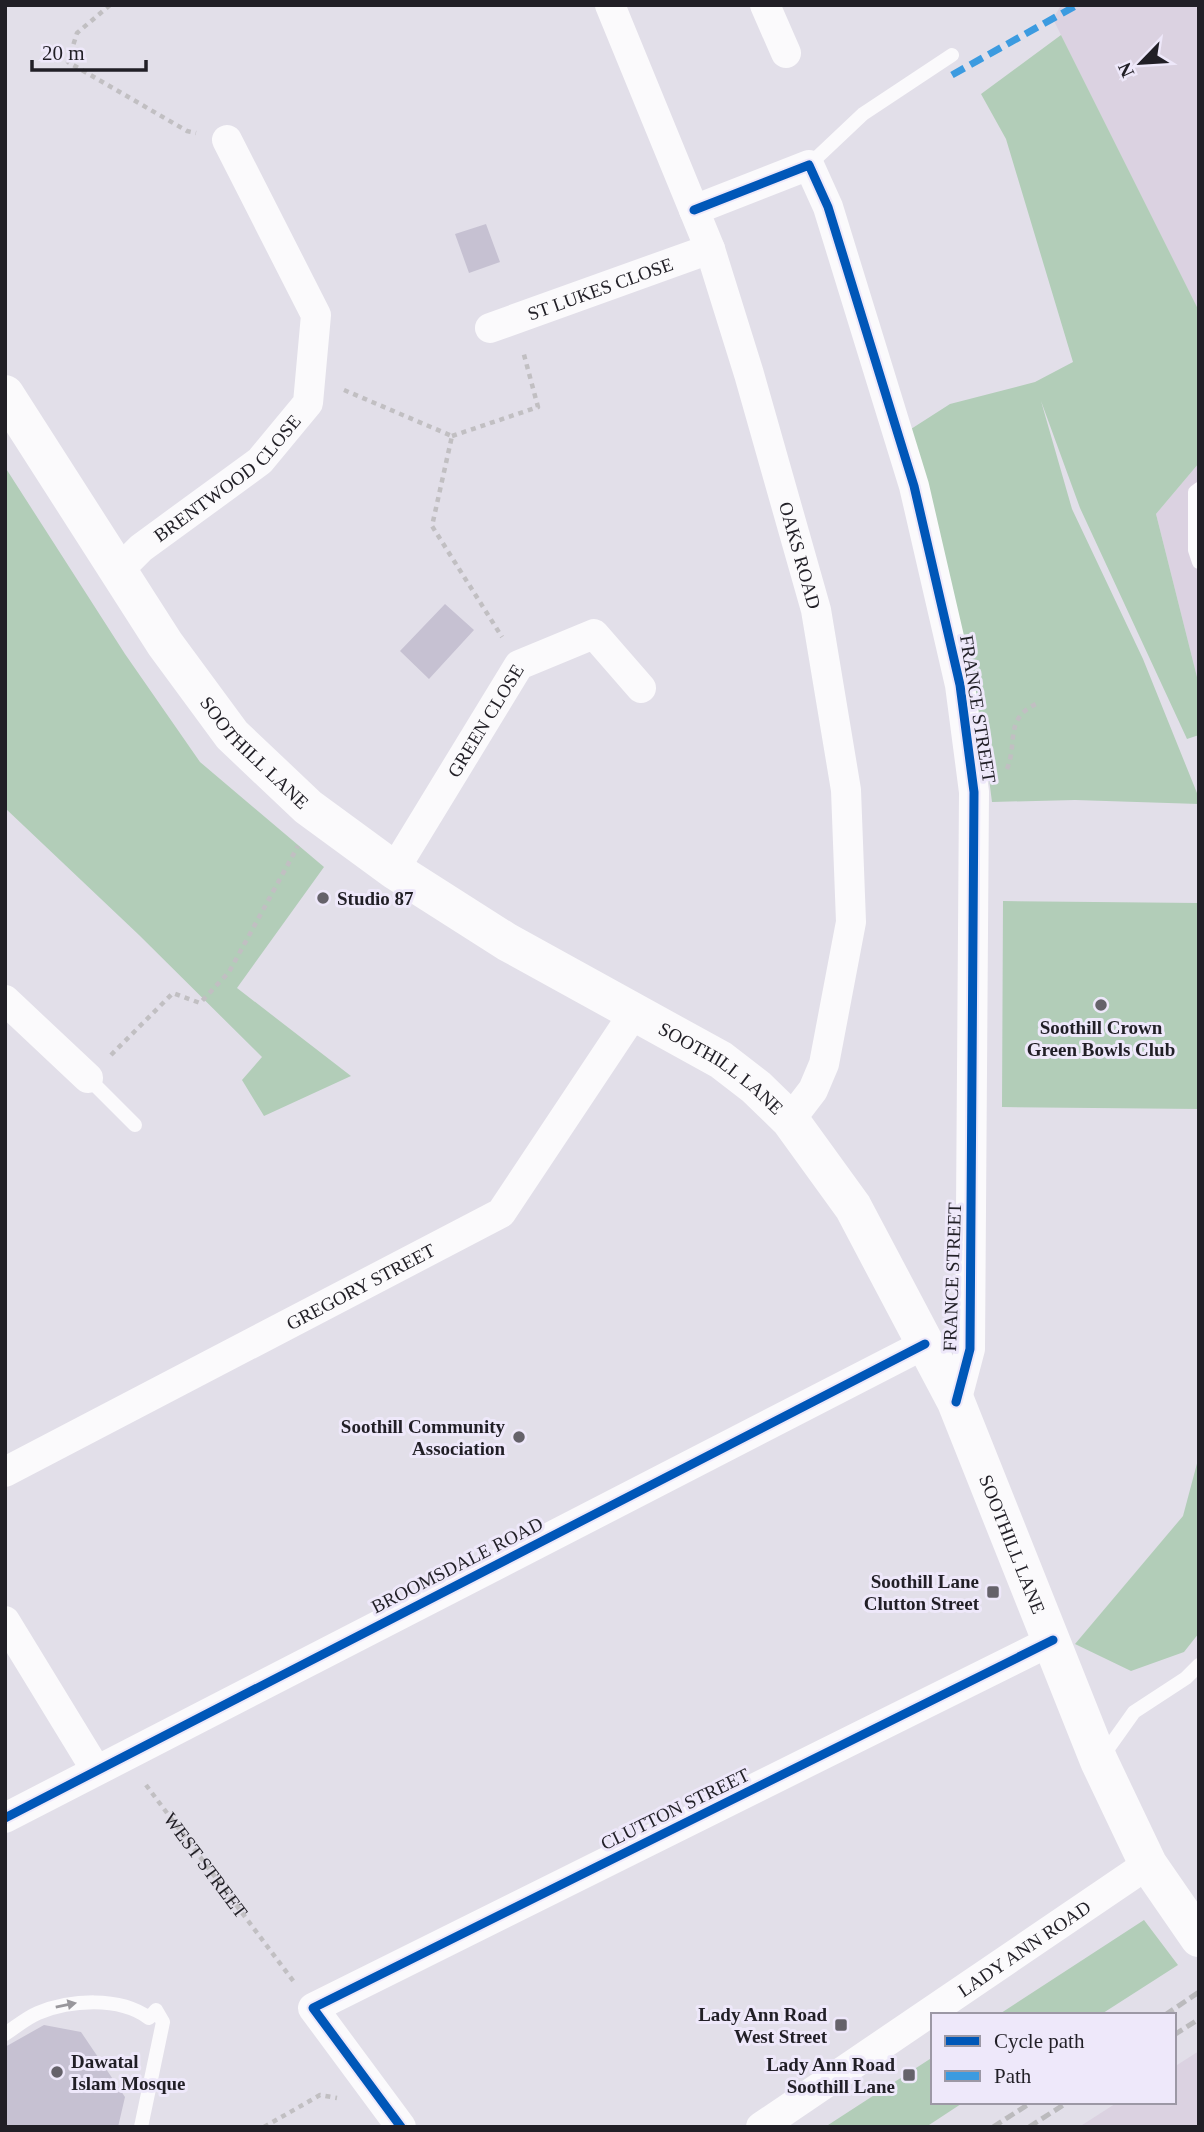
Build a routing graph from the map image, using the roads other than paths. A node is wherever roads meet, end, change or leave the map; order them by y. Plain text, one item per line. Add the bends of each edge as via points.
1 (610, 5) edge
2 (765, 5) edge
3 (786, 52) dead end
4 (953, 55) dead end
5 (228, 140) road end
6 (809, 165) junction
7 (694, 210) junction
8 (710, 249) junction
9 (503, 323) road end
10 (5, 394) edge
11 (1199, 489) edge
12 (1199, 562) edge
13 (118, 571) junction
14 (641, 688) dead end
15 (394, 870) junction
16 (634, 1013) junction
17 (10, 1015) edge
18 (88, 1078) joint
19 (790, 1120) junction
20 (135, 1125) dead end
21 (925, 1344) junction
22 (956, 1402) junction
23 (5, 1472) edge
24 (5, 1621) edge
25 (1053, 1640) junction
26 (1199, 1665) edge
27 (1099, 1761) junction
28 (96, 1770) junction
29 (5, 1818) edge
30 (1148, 1864) junction
31 (1199, 1938) edge
32 (5, 2034) edge
33 (393, 2117) edge
34 (141, 2127) edge
35 (761, 2127) edge

1 - 7 street, OAKS ROAD
2 - 3 street
4 - 6 lane via 863,114
5 - 13 street, BRENTWOOD CLOSE via 316,315 308,403 260,461 141,548
6 - 7 street
6 - 22 street, FRANCE STREET via 828,207 914,486 960,685 974,792 970,1349
7 - 8 street, OAKS ROAD
8 - 9 street, ST LUKES CLOSE
8 - 19 street, OAKS ROAD via 816,610 846,790 851,922 824,1064 813,1090
10 - 13 main road, SOOTHILL LANE
11 - 12 lane via 1195,492 1195,550
13 - 15 main road, SOOTHILL LANE via 232,735 316,813
14 - 15 street, GREEN CLOSE via 594,634 519,665
15 - 16 main road, SOOTHILL LANE via 507,942
16 - 19 main road, SOOTHILL LANE via 721,1060
16 - 23 street, GREGORY STREET via 501,1213
17 - 18 street
18 - 20 lane
19 - 21 main road, SOOTHILL LANE via 853,1207
21 - 22 main road, SOOTHILL LANE
21 - 28 street, BROOMSDALE ROAD
22 - 25 main road, SOOTHILL LANE
24 - 28 street
25 - 27 main road, SOOTHILL LANE
25 - 33 street, CLUTTON STREET via 313,2008
26 - 27 lane via 1134,1712
27 - 30 main road, SOOTHILL LANE
28 - 29 street, BROOMSDALE ROAD
30 - 31 main road, SOOTHILL LANE
30 - 35 street, LADY ANN ROAD
32 -> 34 lane via 36,2014 72,2002 114,2005 149,2018 156,2010 163,2022

